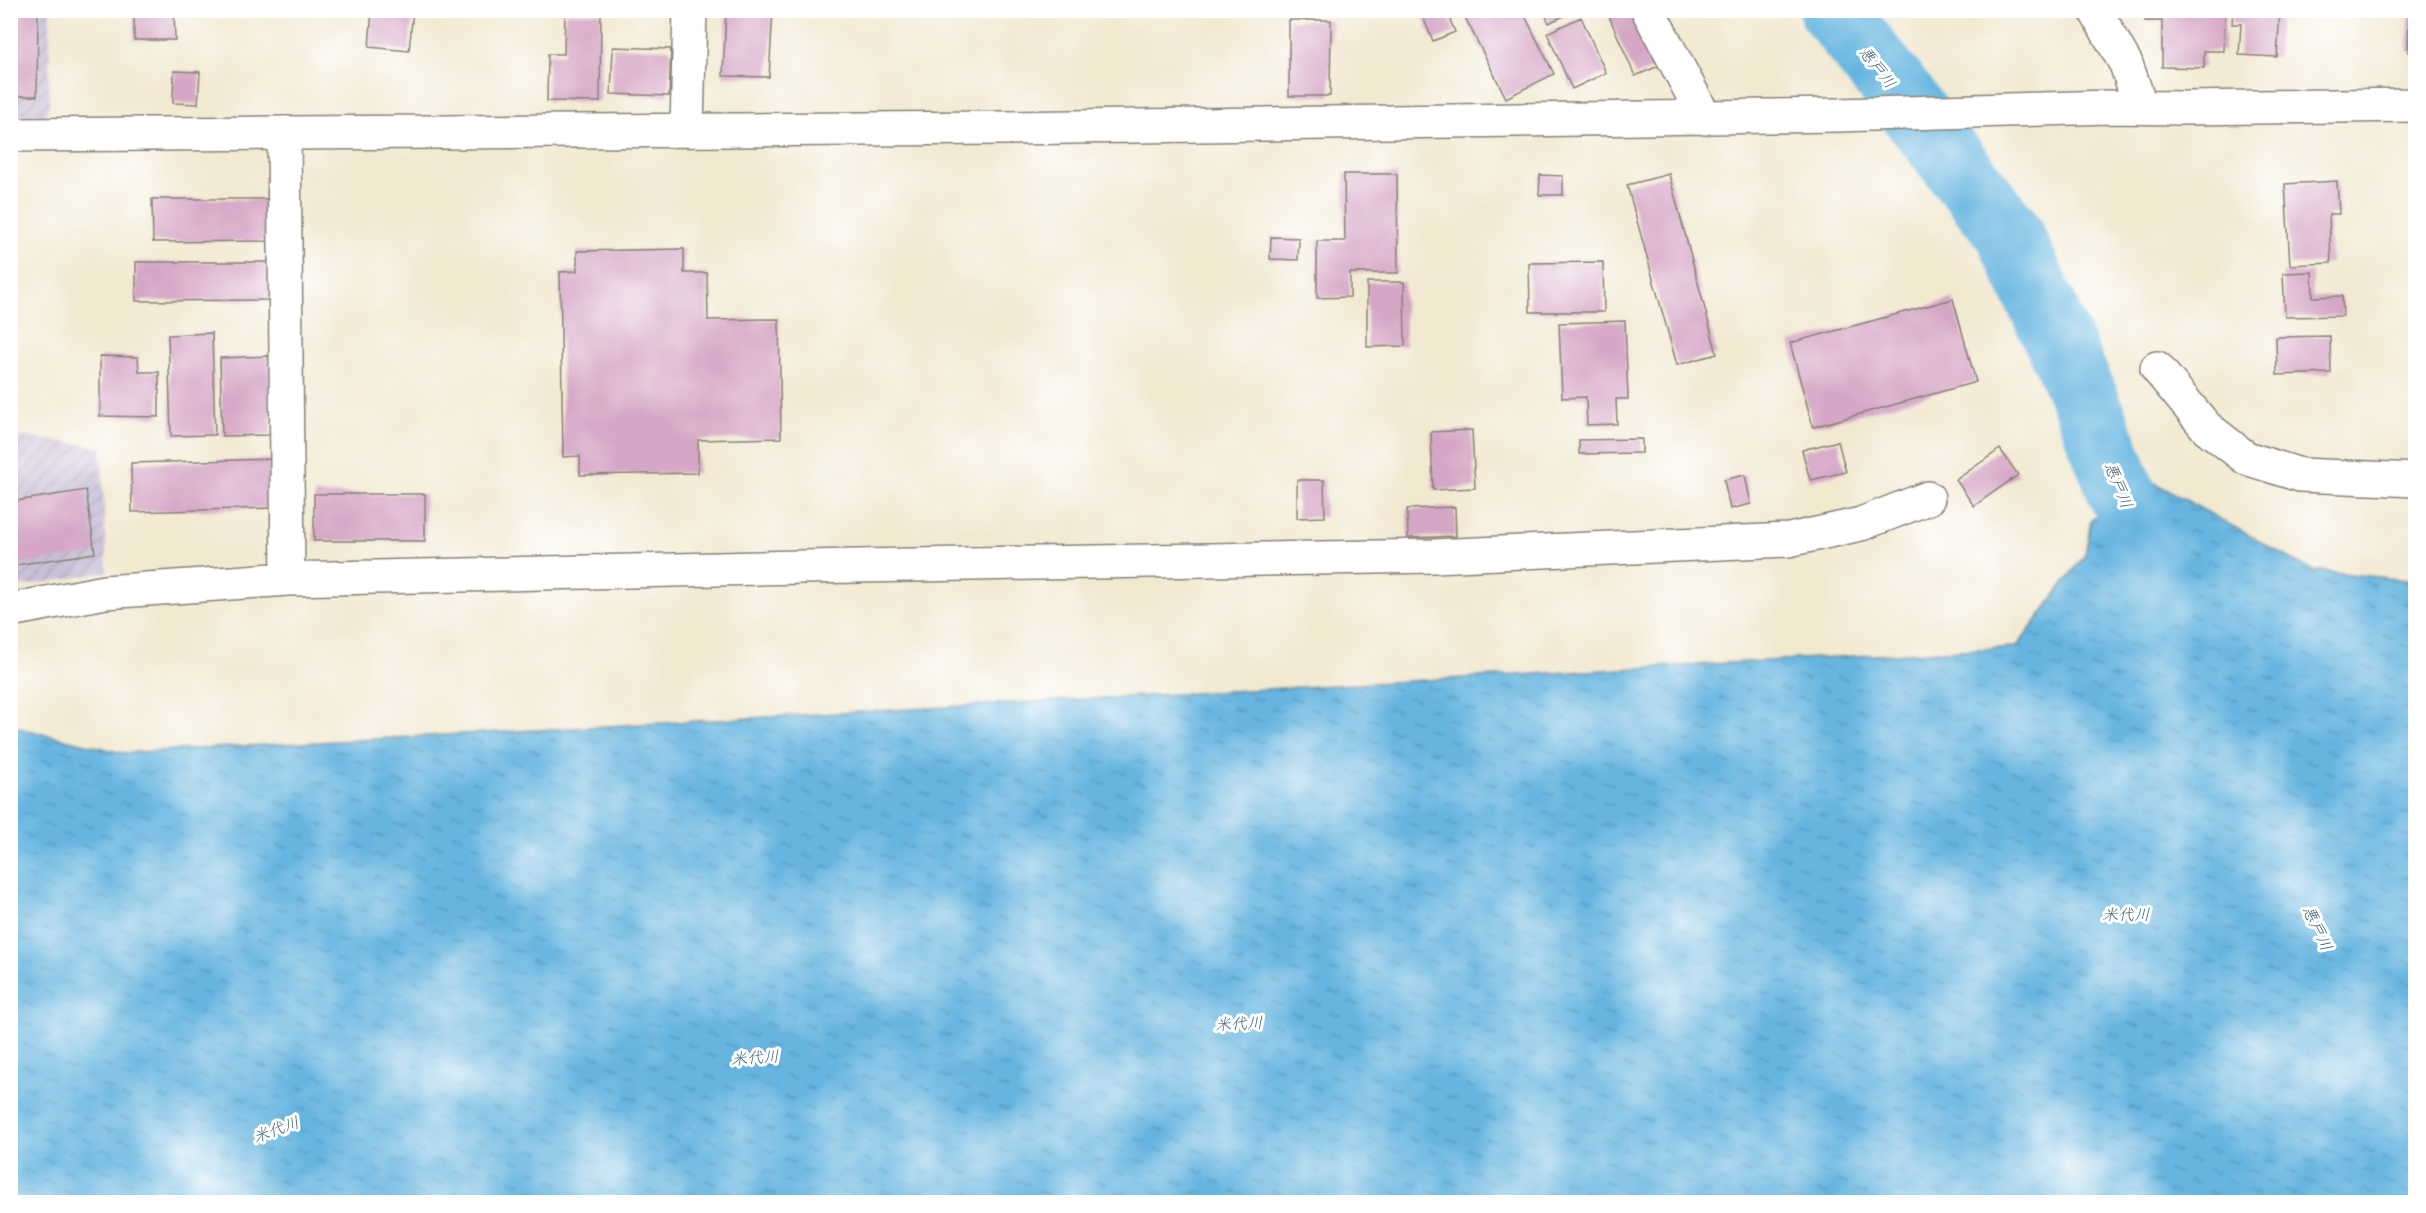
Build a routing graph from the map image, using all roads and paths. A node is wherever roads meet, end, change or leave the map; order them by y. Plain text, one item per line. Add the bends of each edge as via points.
1 (690, 10) edge
2 (1647, 10) edge
3 (2095, 10) edge
4 (2415, 105) edge
5 (2141, 107) junction
6 (1705, 118) junction
7 (687, 129) junction
8 (284, 133) junction
9 (10, 135) edge
10 (2157, 368) dead end
11 (2415, 480) edge
12 (1928, 498) dead end
13 (288, 579) junction
14 (10, 610) edge

1 - 7 street
2 - 6 street
3 - 5 street via 2126,64
4 - 5 street
5 - 6 street
6 - 7 street
7 - 8 street
8 - 9 street
8 - 13 street
10 - 11 street via 2206,427 2246,458 2300,475
12 - 13 street via 1862,524 1789,540 1434,556
13 - 14 street via 105,592

